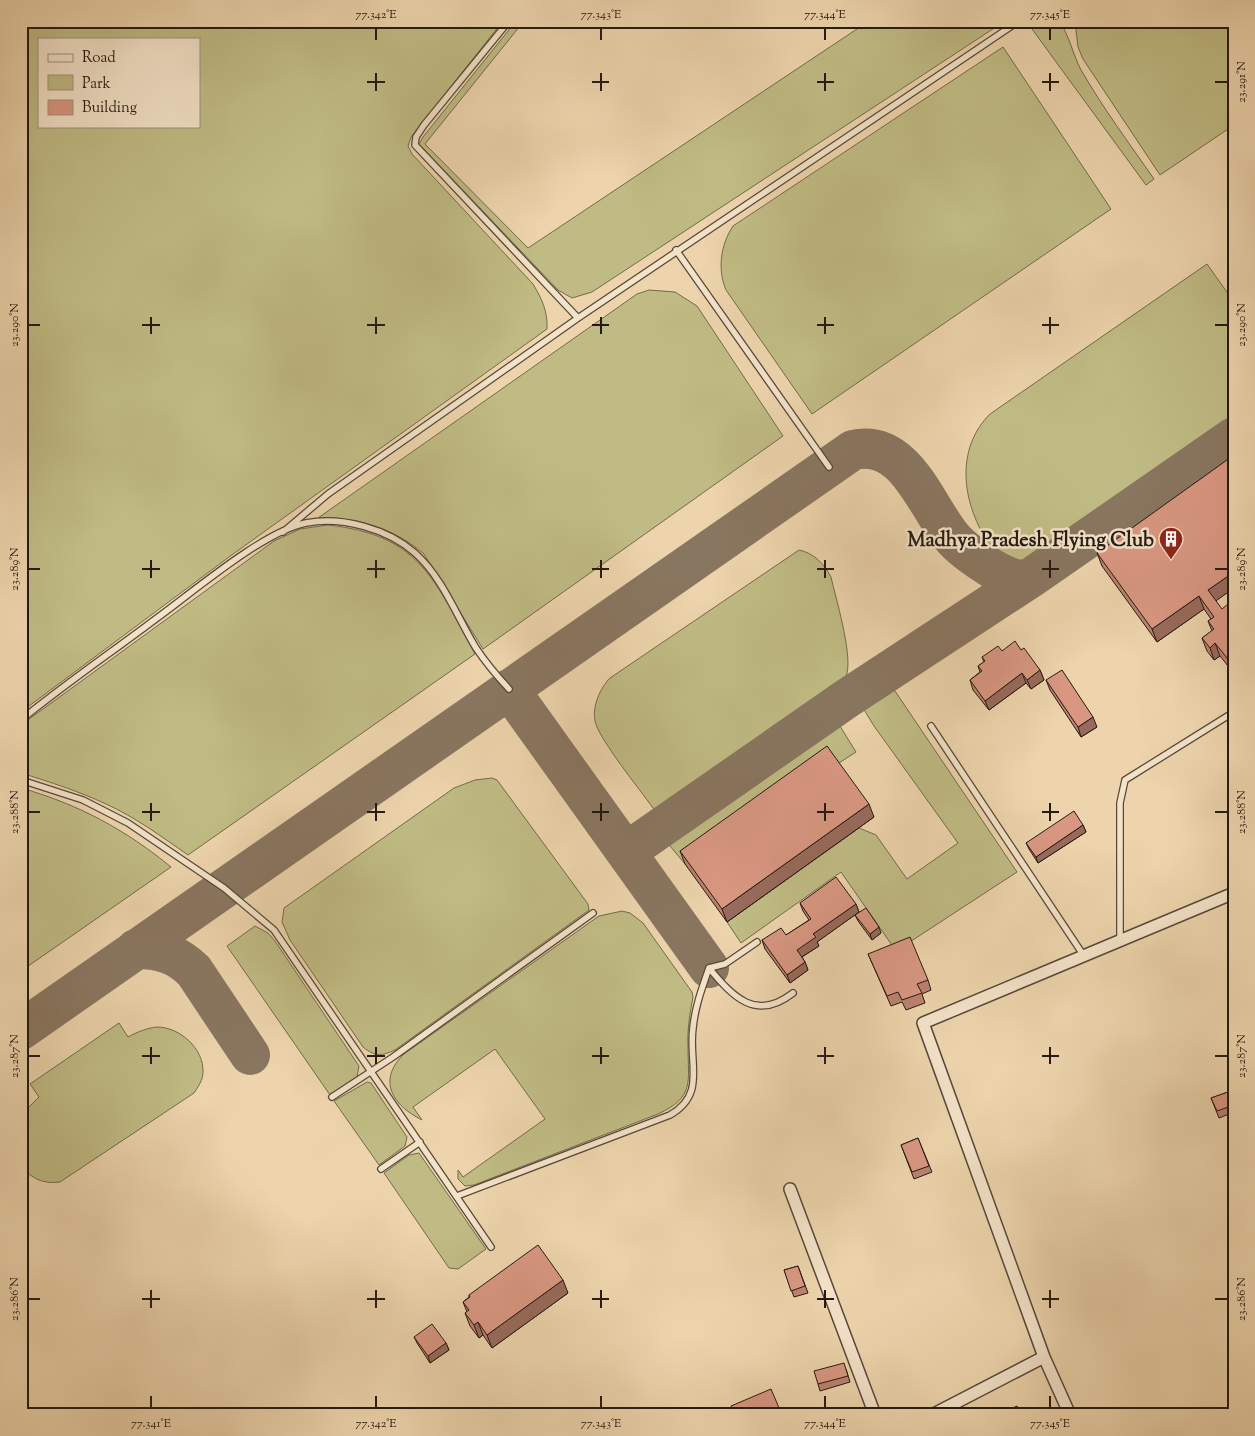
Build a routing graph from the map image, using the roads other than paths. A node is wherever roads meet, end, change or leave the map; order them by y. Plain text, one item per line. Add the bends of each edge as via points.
1 (509, 21) edge
2 (1019, 21) edge
3 (676, 250) junction
4 (578, 318) junction
5 (829, 466) dead end
6 (282, 532) junction
7 (509, 689) dead end
8 (1234, 712) edge
9 (21, 720) edge
10 (931, 726) dead end
11 (21, 780) edge
12 (1234, 893) edge
13 (593, 913) dead end
14 (1120, 941) junction
15 (757, 942) dead end
16 (1084, 956) junction
17 (709, 968) junction
18 (793, 994) dead end
19 (371, 1070) junction
20 (332, 1097) dead end
21 (420, 1142) junction
22 (381, 1169) dead end
23 (790, 1189) dead end
24 (457, 1196) junction
25 (491, 1247) dead end
26 (1044, 1357) junction
27 (875, 1415) edge
28 (932, 1415) edge
29 (1070, 1415) edge

1 - 4 lane via 424,125 414,145
2 - 3 lane
3 - 4 lane
3 - 5 lane
4 - 6 lane via 328,494
6 - 7 lane via 305,524 343,523 387,534 402,542 425,562 476,648
6 - 9 lane via 209,580
8 - 14 lane via 1125,780 1120,803
10 - 16 lane
11 - 19 lane via 83,800 128,823 224,888 274,930
12 - 14 street
13 - 19 lane via 393,1058
14 - 16 street
15 - 17 lane via 725,964
16 - 26 street via 923,1023
17 - 18 lane via 730,993 747,1003 767,1006
17 - 24 lane via 697,1002 692,1030 694,1083 681,1109
19 - 20 lane
19 - 21 lane
21 - 22 lane
21 - 24 lane
23 - 27 street
24 - 25 lane
26 - 28 street
26 - 29 street

